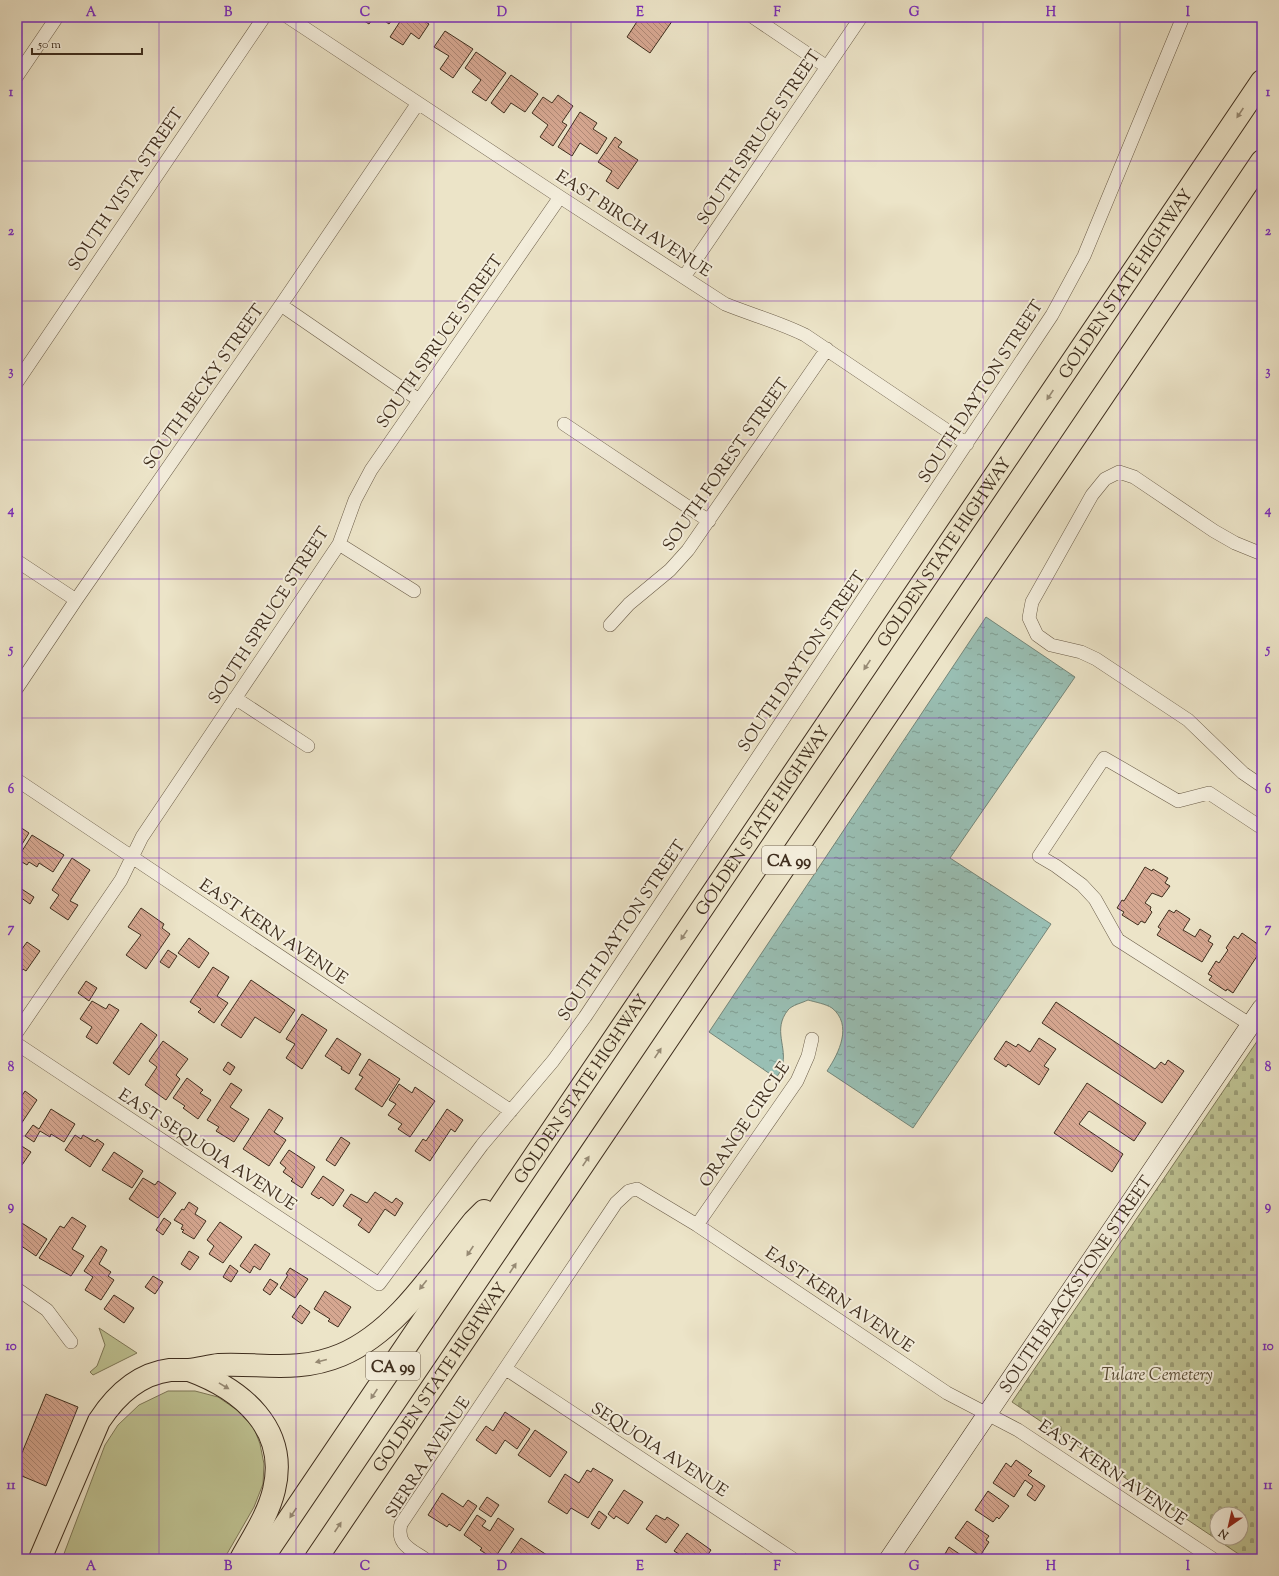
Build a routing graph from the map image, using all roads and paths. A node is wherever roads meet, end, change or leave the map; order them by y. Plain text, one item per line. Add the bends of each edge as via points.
1 (57, 17) edge
2 (264, 17) edge
3 (288, 17) edge
4 (753, 17) edge
5 (861, 17) edge
6 (1183, 17) edge
7 (827, 66) junction
8 (17, 76) edge
9 (1262, 81) edge
10 (418, 103) junction
11 (1262, 161) edge
12 (560, 197) junction
13 (684, 277) junction
14 (281, 305) junction
15 (827, 349) junction
16 (17, 382) edge
17 (419, 400) junction
18 (564, 424) dead end
19 (967, 444) junction
20 (709, 521) junction
21 (340, 544) junction
22 (1262, 554) edge
23 (17, 561) edge
24 (414, 591) dead end
25 (76, 600) junction
26 (610, 626) dead end
27 (17, 688) edge
28 (235, 698) junction
29 (308, 746) dead end
30 (17, 780) edge
31 (1262, 786) edge
32 (1262, 828) edge
33 (131, 857) junction
34 (1262, 1008) edge
35 (1251, 1025) junction
36 (17, 1032) edge
37 (812, 1038) dead end
38 (17, 1044) edge
39 (511, 1110) junction
40 (524, 1173) junction
41 (697, 1225) junction
42 (379, 1284) joint
43 (17, 1289) edge
44 (71, 1342) dead end
45 (506, 1369) junction
46 (188, 1370) junction
47 (987, 1414) junction
48 (40, 1559) edge
49 (241, 1559) edge
50 (262, 1559) edge
51 (316, 1559) edge
52 (425, 1559) edge
53 (793, 1559) edge
54 (888, 1559) edge
55 (1213, 1559) edge

1 - 8 street
2 - 16 street, SOUTH VISTA STREET
3 - 10 street, EAST BIRCH AVENUE
4 - 7 street
5 - 7 street, SOUTH SPRUCE STREET
6 - 19 street, SOUTH DAYTON STREET via 1084,256 1052,315
7 - 13 street, SOUTH SPRUCE STREET
9 -> 40 highway, GOLDEN STATE HIGHWAY / CA 99
10 - 12 street, EAST BIRCH AVENUE
10 - 14 street, SOUTH BECKY STREET
51 -> 11 highway, GOLDEN STATE HIGHWAY / CA 99
12 - 13 street, EAST BIRCH AVENUE
12 - 17 street, SOUTH SPRUCE STREET
13 - 15 street, EAST BIRCH AVENUE via 725,304 784,324
14 - 17 street
14 - 25 street, SOUTH BECKY STREET
15 - 19 street, EAST BIRCH AVENUE
15 - 20 street, SOUTH FOREST STREET
17 - 21 street, SOUTH SPRUCE STREET via 371,470 355,500
18 - 20 street
19 - 39 street, SOUTH DAYTON STREET via 585,1017 553,1061
20 - 26 street, SOUTH FOREST STREET via 670,570 629,604
21 - 24 street
21 - 28 street, SOUTH SPRUCE STREET
22 - 31 street via 1235,543 1134,477 1119,472 1106,479 1092,495 1032,602 1029,618 1037,635 1050,645 1082,652 1096,659 1188,720 1244,773
23 - 25 street
25 - 27 street, SOUTH BECKY STREET
28 - 29 street
28 - 33 street, SOUTH SPRUCE STREET
30 - 33 street, EAST KERN AVENUE
32 - 35 street via 1209,793 1178,801 1104,758 1039,856 1082,885 1095,899 1118,940
33 - 36 street, SOUTH SPRUCE STREET via 122,880
33 - 39 street, EAST KERN AVENUE
34 - 35 main road, SOUTH BLACKSTONE STREET
35 - 47 main road, SOUTH BLACKSTONE STREET
37 - 41 street, ORANGE CIRCLE via 808,1056 797,1081
38 - 42 street, EAST SEQUOIA AVENUE
39 - 42 street, SOUTH DAYTON STREET
40 -> 46 highway via 474,1221 389,1325 356,1348 307,1364 270,1367 219,1365
40 -> 50 highway, GOLDEN STATE HIGHWAY / CA 99
41 - 45 street, EAST KERN AVENUE via 637,1189 622,1196
41 - 47 street, EAST KERN AVENUE via 947,1394
43 - 44 street via 47,1310
45 - 52 street, SIERRA AVENUE via 401,1524 400,1537 403,1543
45 - 53 street, SEQUOIA AVENUE
46 - 48 highway via 170,1370 150,1375 123,1391 111,1403 86,1449
46 -> 49 highway via 224,1385 243,1398 255,1412 272,1442 275,1464 274,1490 261,1524
47 - 54 main road, SOUTH BLACKSTONE STREET
47 - 55 street, EAST KERN AVENUE via 1018,1430

